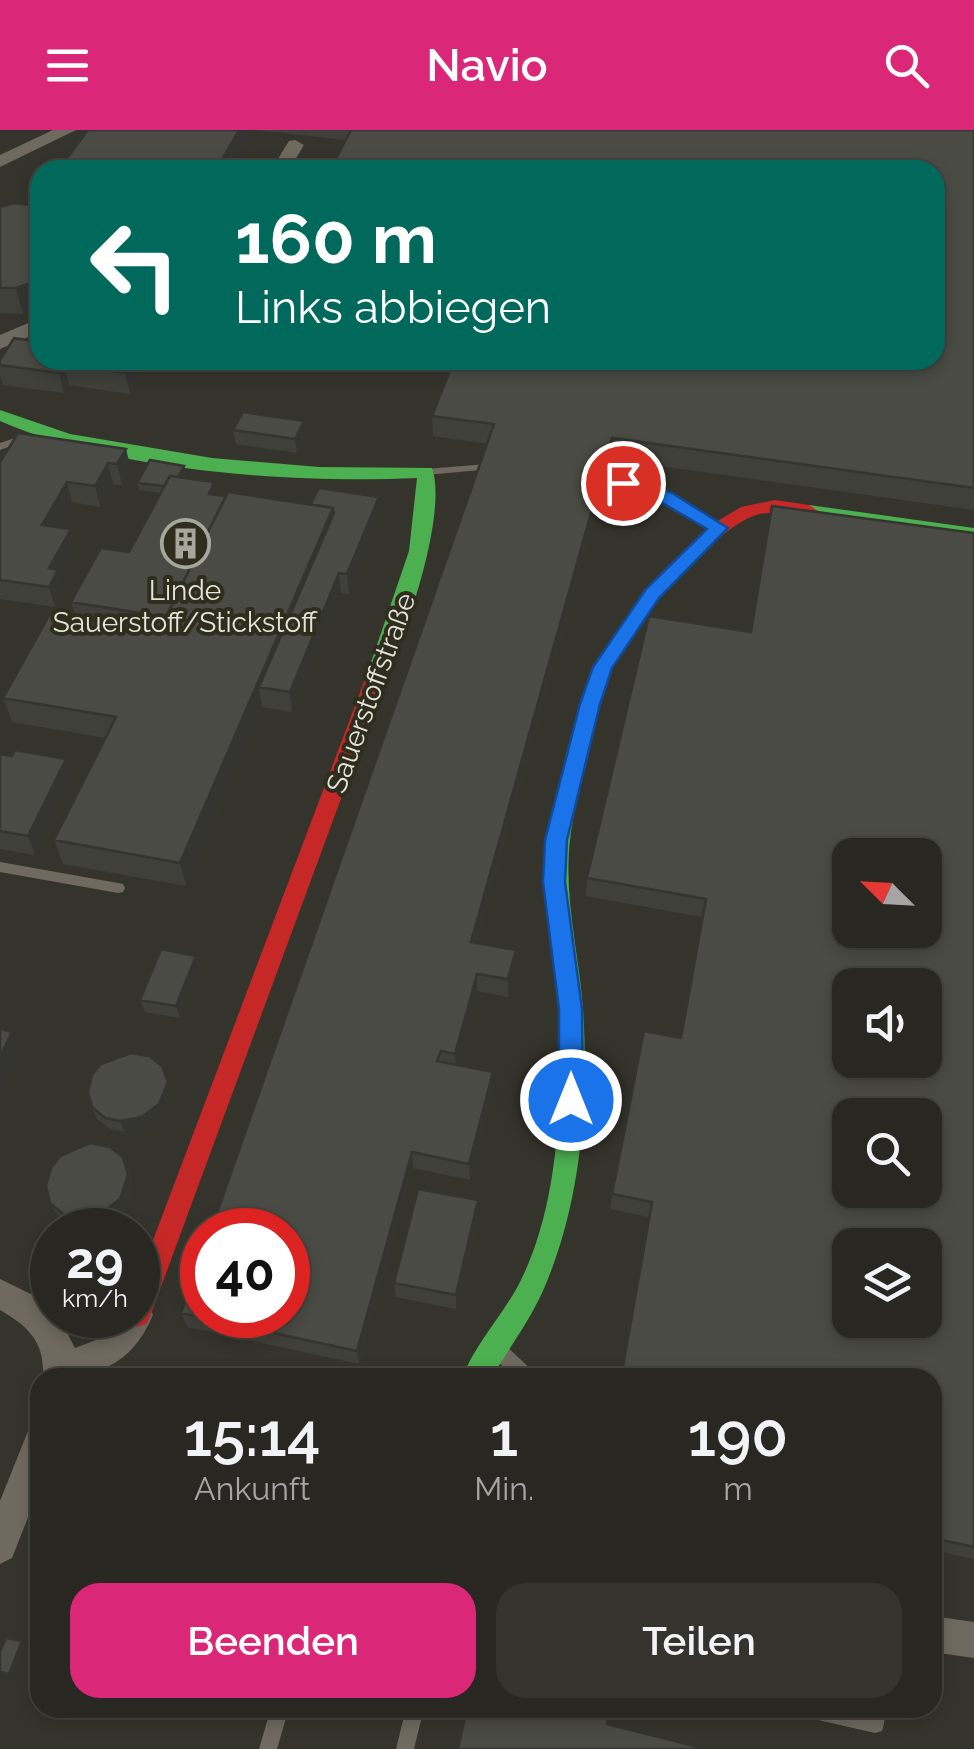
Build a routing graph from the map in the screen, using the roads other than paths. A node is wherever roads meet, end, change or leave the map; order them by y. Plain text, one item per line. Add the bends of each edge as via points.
1 (66, 130) edge
2 (295, 145) dead end
3 (286, 160) edge
4 (0, 162) edge
5 (30, 329) edge
6 (0, 343) edge
7 (0, 415) edge
8 (35, 432) junction
9 (0, 447) edge
10 (486, 467) edge
11 (426, 472) junction
12 (604, 480) edge
13 (719, 528) junction
14 (974, 534) edge
15 (0, 866) edge
16 (118, 888) dead end
17 (160, 1254) edge
18 (0, 1294) edge
19 (118, 1338) edge
20 (496, 1348) junction
21 (60, 1368) edge
22 (71, 1368) edge
23 (482, 1368) edge
24 (517, 1368) edge
25 (30, 1473) edge
26 (0, 1546) edge
27 (942, 1635) edge
28 (974, 1640) edge
29 (277, 1718) edge
30 (413, 1718) edge
31 (849, 1718) edge
32 (875, 1718) edge
33 (268, 1749) edge
34 (405, 1749) edge

1 - 4 street
2 - 3 street
5 - 6 street
7 - 8 street
8 - 9 lane
8 - 11 street via 320,478
10 - 11 lane
11 - 17 street, Sauerstoffstraße via 427,518 412,581
12 - 13 lane via 665,497
13 - 14 street via 747,510 775,506
13 - 20 street via 652,594 603,667 590,704 556,840 554,882 571,1009 571,1100 558,1201 532,1284
15 - 16 lane
18 - 21 street via 50,1327
19 - 22 street, Sauerstoffstraße via 107,1352
20 - 23 street
20 - 24 lane
25 - 26 street
27 - 28 street
29 - 33 lane
30 - 34 lane
31 - 32 lane via 875,1724

